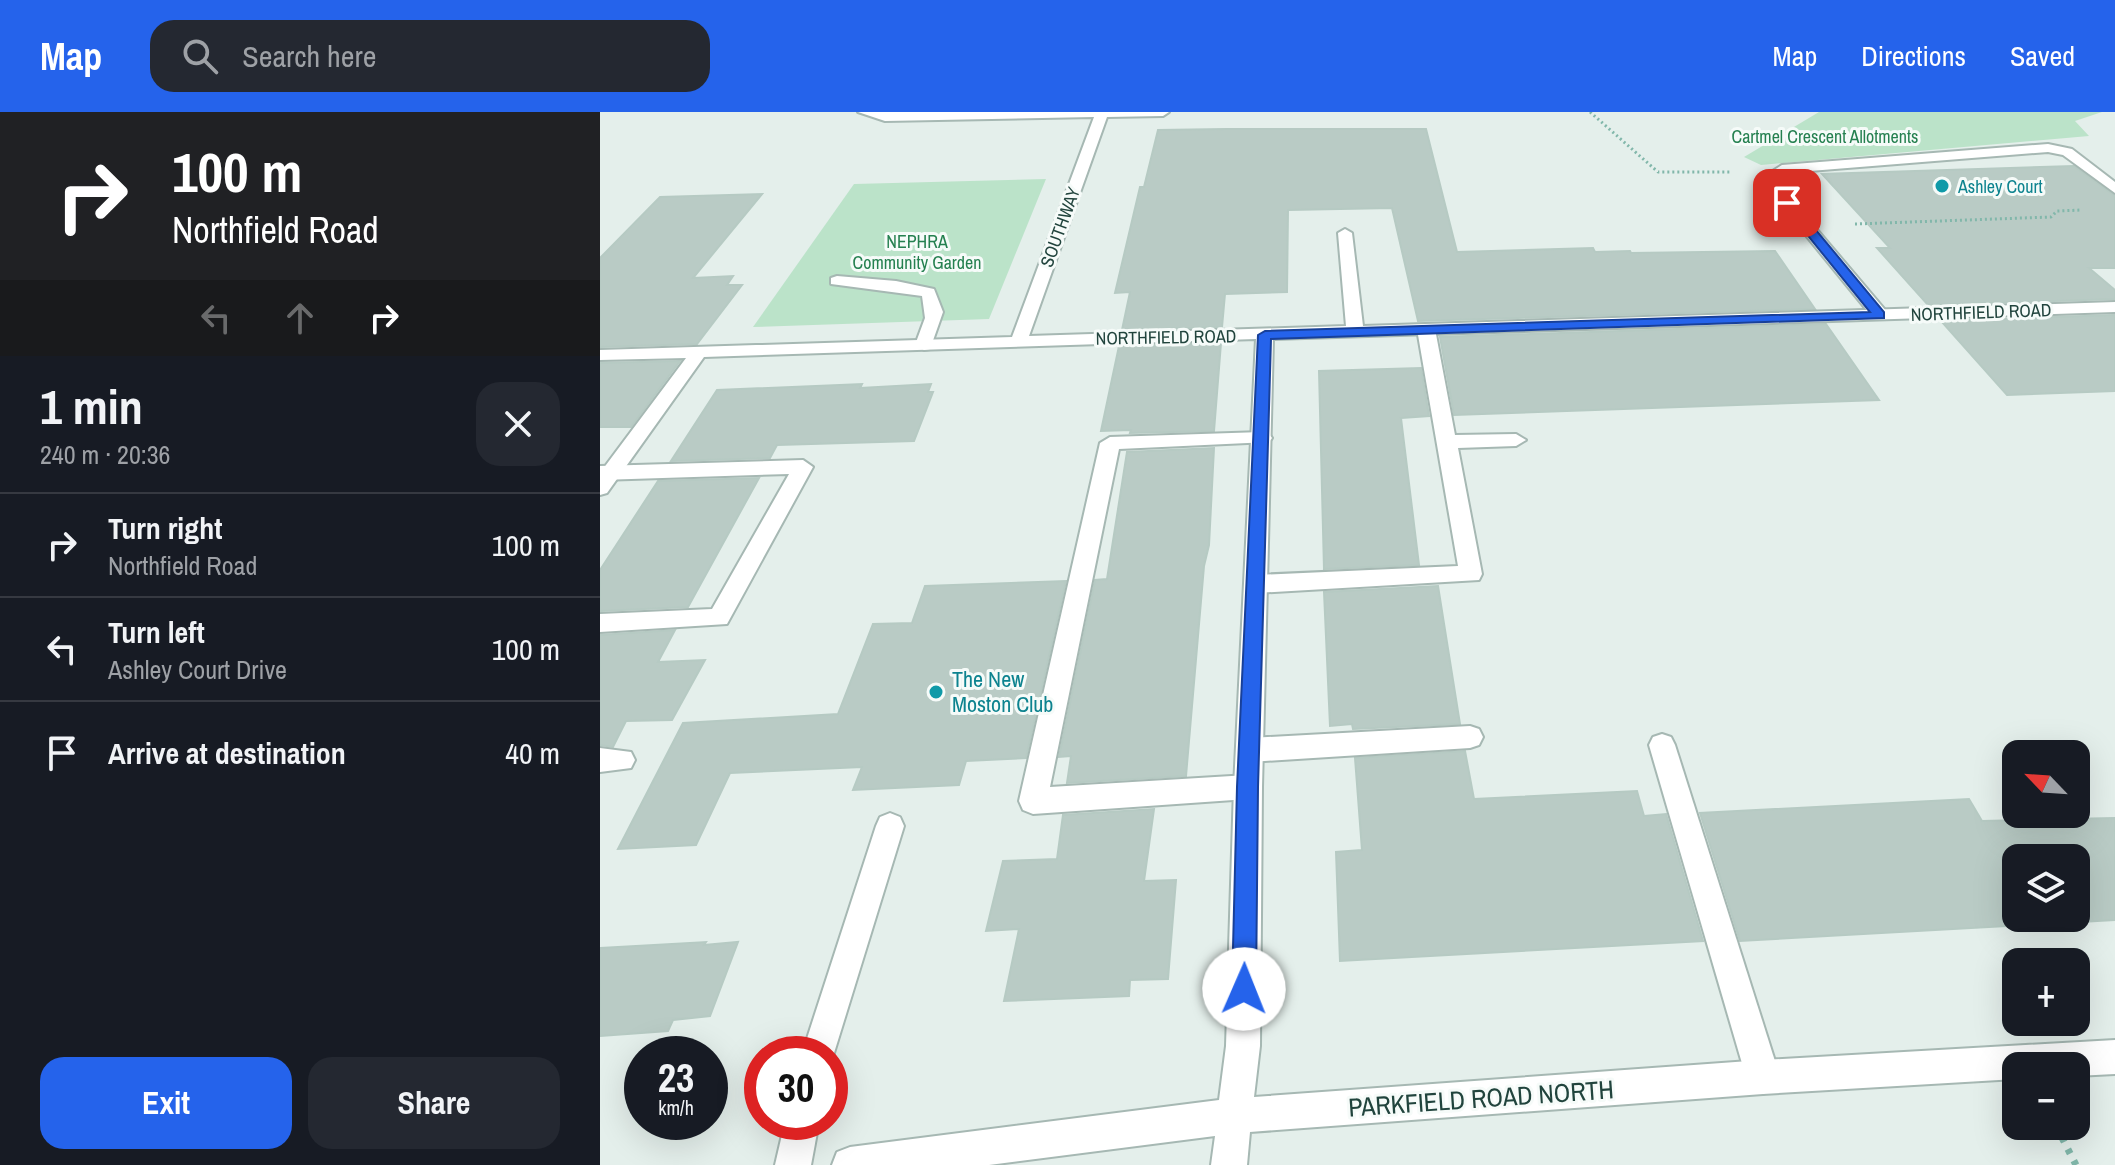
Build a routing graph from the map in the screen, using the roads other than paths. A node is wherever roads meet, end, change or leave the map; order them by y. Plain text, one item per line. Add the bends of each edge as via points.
1 (864, 112) edge
2 (1163, 112) edge
3 (1006, 113) edge
4 (1102, 113) edge
5 (2115, 189) edge
6 (1345, 233) dead end
7 (837, 281) dead end
8 (2115, 307) edge
9 (1880, 315) junction
10 (1426, 329) junction
11 (1355, 332) junction
12 (1265, 335) junction
13 (1019, 340) junction
14 (924, 345) junction
15 (699, 352) junction
16 (600, 355) edge
17 (1262, 438) junction
18 (1516, 440) dead end
19 (1447, 442) junction
20 (604, 478) edge
21 (1256, 584) junction
22 (600, 623) edge
23 (1470, 737) dead end
24 (1662, 745) dead end
25 (1250, 750) junction
26 (1248, 787) junction
27 (890, 826) dead end
28 (825, 1036) edge
29 (2115, 1057) edge
30 (1763, 1077) junction
31 (1233, 1116) junction
32 (798, 1140) edge
33 (793, 1165) edge
34 (850, 1165) edge
35 (1229, 1165) edge

1 - 3 street via 885,117
2 - 4 street
3 - 4 street
4 - 13 street, SOUTHWAY
5 - 9 street via 2067,152 2048,148 1782,169 1767,179
6 - 11 street
7 - 14 street via 928,292 937,307
8 - 9 street, NORTHFIELD ROAD
9 - 10 street, NORTHFIELD ROAD
10 - 11 street, NORTHFIELD ROAD
10 - 19 street
11 - 12 street, NORTHFIELD ROAD
12 - 13 street, NORTHFIELD ROAD
12 - 17 street
13 - 14 street, NORTHFIELD ROAD
14 - 15 street, NORTHFIELD ROAD
15 - 16 street, NORTHFIELD ROAD
15 - 20 street
17 - 21 street
17 - 26 street via 1110,443 1033,801
18 - 19 street
19 - 21 street via 1471,574
20 - 22 street via 803,467 719,618
21 - 25 street
23 - 25 street
24 - 30 street
25 - 26 street
26 - 31 street via 1243,1046
27 - 28 street
29 - 30 street, PARKFIELD ROAD NORTH
30 - 31 street, PARKFIELD ROAD NORTH
31 - 34 street, PARKFIELD ROAD NORTH
31 - 35 street
32 - 33 street

